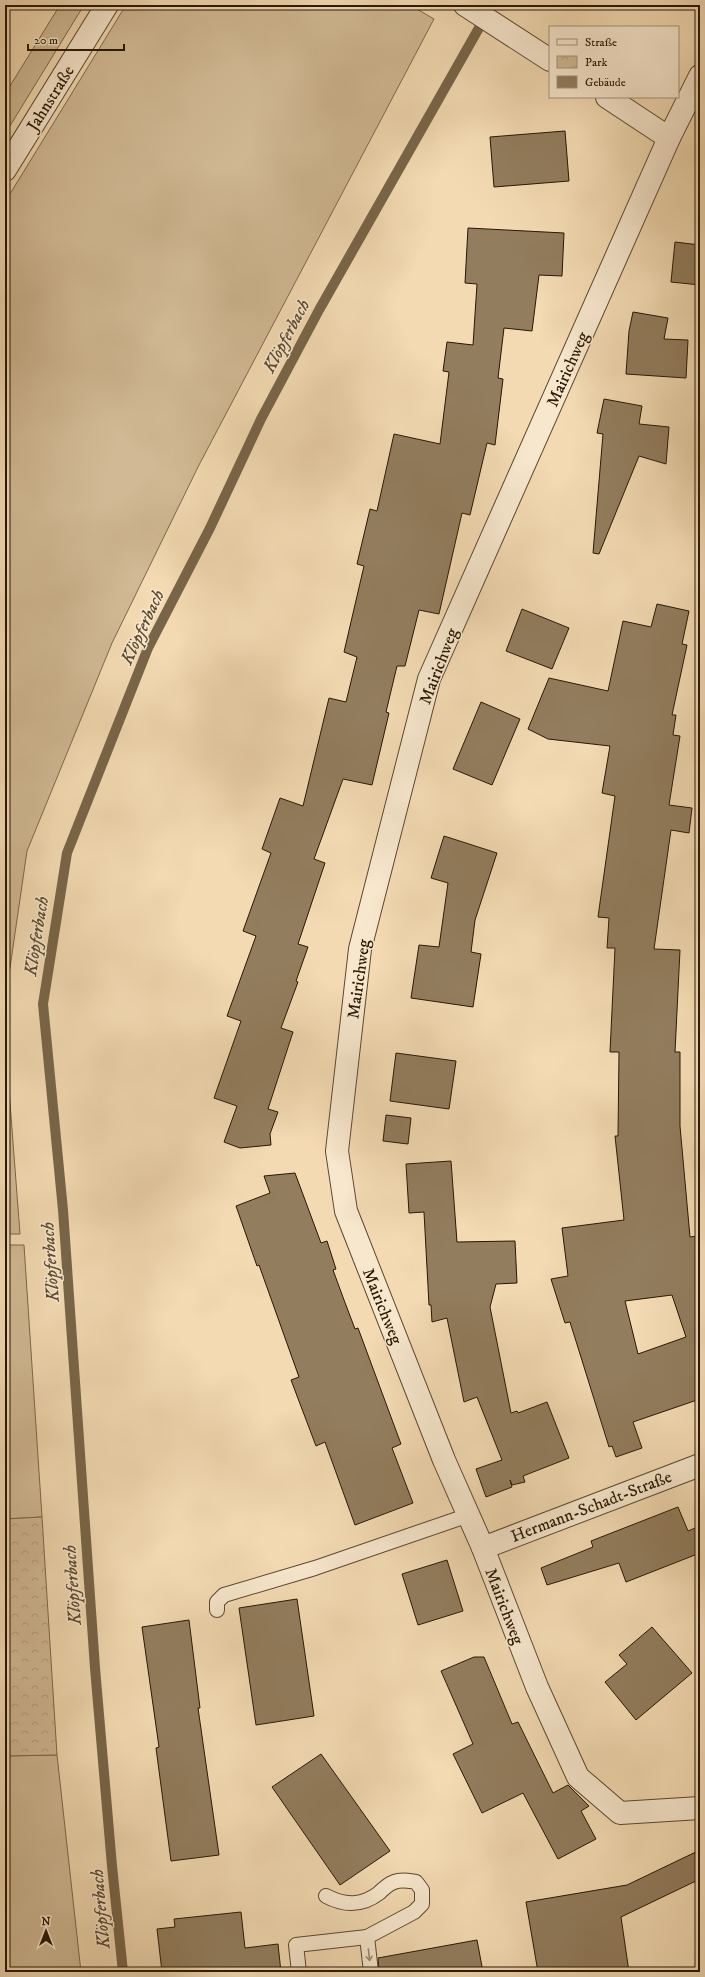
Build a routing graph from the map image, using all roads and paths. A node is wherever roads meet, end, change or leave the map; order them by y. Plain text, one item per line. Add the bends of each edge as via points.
1 (108, 5) edge
2 (469, 8) edge
3 (549, 59) edge
4 (700, 76) edge
5 (609, 98) edge
6 (669, 138) junction
7 (5, 170) edge
8 (700, 1465) edge
9 (469, 1515) junction
10 (483, 1548) junction
11 (217, 1610) dead end
12 (700, 1808) edge
13 (326, 1896) dead end
14 (367, 1937) junction
15 (299, 1972) edge
16 (371, 1972) edge

1 - 7 street, Jahnstraße
2 - 3 street
4 - 6 street, Mairichweg
5 - 6 street
6 - 9 street, Mairichweg via 429,679 360,948 337,1151 346,1211 444,1460
8 - 10 street, Hermann-Schadt-Straße
9 - 10 street, Mairichweg
9 - 11 lane via 315,1568 224,1595 217,1602
10 - 12 street, Mairichweg via 537,1687 578,1777 620,1813
13 - 14 lane via 338,1902 352,1904 370,1900 393,1882 416,1882 422,1890 422,1904 414,1912
14 - 15 lane via 296,1945
14 -> 16 lane

